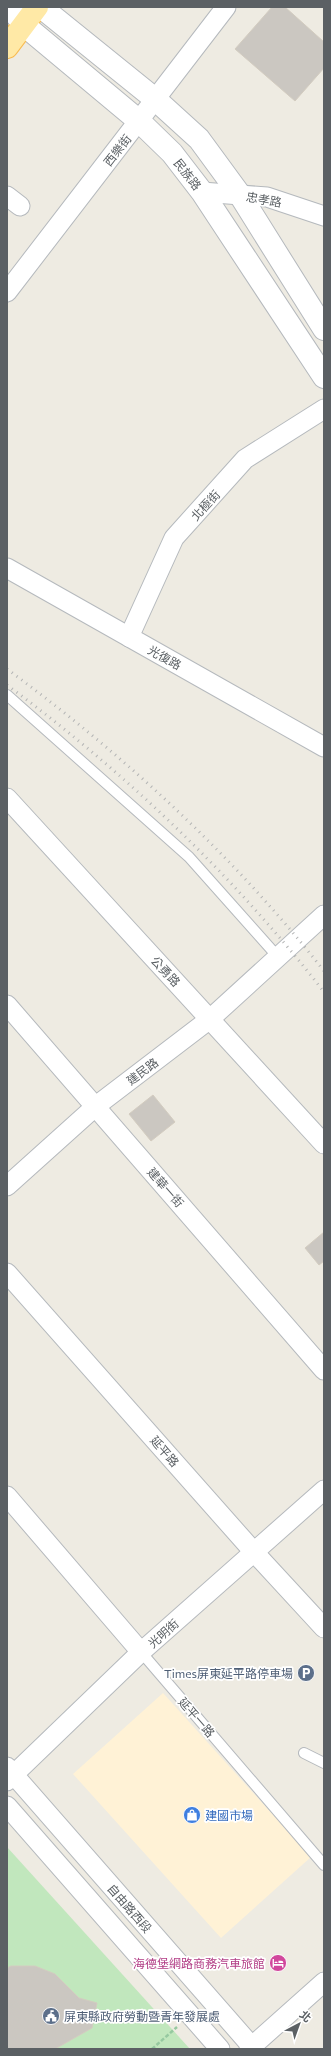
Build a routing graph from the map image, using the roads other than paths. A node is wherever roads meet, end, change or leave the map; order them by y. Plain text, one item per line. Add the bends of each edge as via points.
1 (10, 7) edge
2 (37, 7) edge
3 (41, 7) edge
4 (226, 7) edge
5 (24, 25) junction
6 (7, 47) edge
7 (155, 99) junction
8 (139, 121) junction
9 (202, 192) junction
10 (240, 195) junction
11 (324, 211) edge
12 (324, 215) edge
13 (7, 292) edge
14 (324, 329) edge
15 (324, 378) edge
16 (324, 409) edge
17 (7, 568) edge
18 (129, 637) junction
19 (7, 695) edge
20 (324, 747) edge
21 (7, 798) edge
22 (324, 915) edge
23 (278, 957) junction
24 (7, 1005) edge
25 (210, 1019) junction
26 (96, 1106) junction
27 (324, 1144) edge
28 (7, 1186) edge
29 (7, 1273) edge
30 (324, 1370) edge
31 (324, 1490) edge
32 (7, 1496) edge
33 (253, 1552) junction
34 (324, 1628) edge
35 (141, 1652) junction
36 (304, 1753) dead end
37 (324, 1763) edge
38 (9, 1774) edge
39 (7, 1806) edge
40 (324, 1865) edge
41 (324, 1982) edge
42 (252, 2048) edge
43 (220, 2049) edge

1 - 5 street, 民族路
2 - 5 main road
3 - 7 street
4 - 7 street, 西樂街
5 - 6 main road
5 - 8 street, 民族路
7 - 8 street, 西樂街
7 - 10 street via 199,139
8 - 9 street, 民族路 via 172,153
8 - 13 street, 西樂街
9 - 10 street, 忠孝路
9 - 15 street, 民族路
10 - 12 street, 忠孝路 via 267,197
10 - 14 street
11 - 12 lane
16 - 18 street, 北極街 via 245,459 174,538
17 - 18 street, 光復路
18 - 20 street, 光復路
19 - 23 lane via 189,858
21 - 25 street, 公勇路
22 - 23 street, 建民路
23 - 25 street, 建民路
24 - 26 street, 建華一街
25 - 26 street, 建民路
25 - 27 street, 公勇路
26 - 28 street, 建民路
26 - 30 street, 建華一街
29 - 33 street, 延平路
31 - 33 street, 光明街
32 - 35 street, 延平一路
33 - 34 street, 延平路
33 - 35 street, 光明街
35 - 38 street, 光明街
35 - 40 lane, 延平一路
36 - 37 lane
38 - 42 street, 自由路西段
39 - 43 street
41 - 42 street

